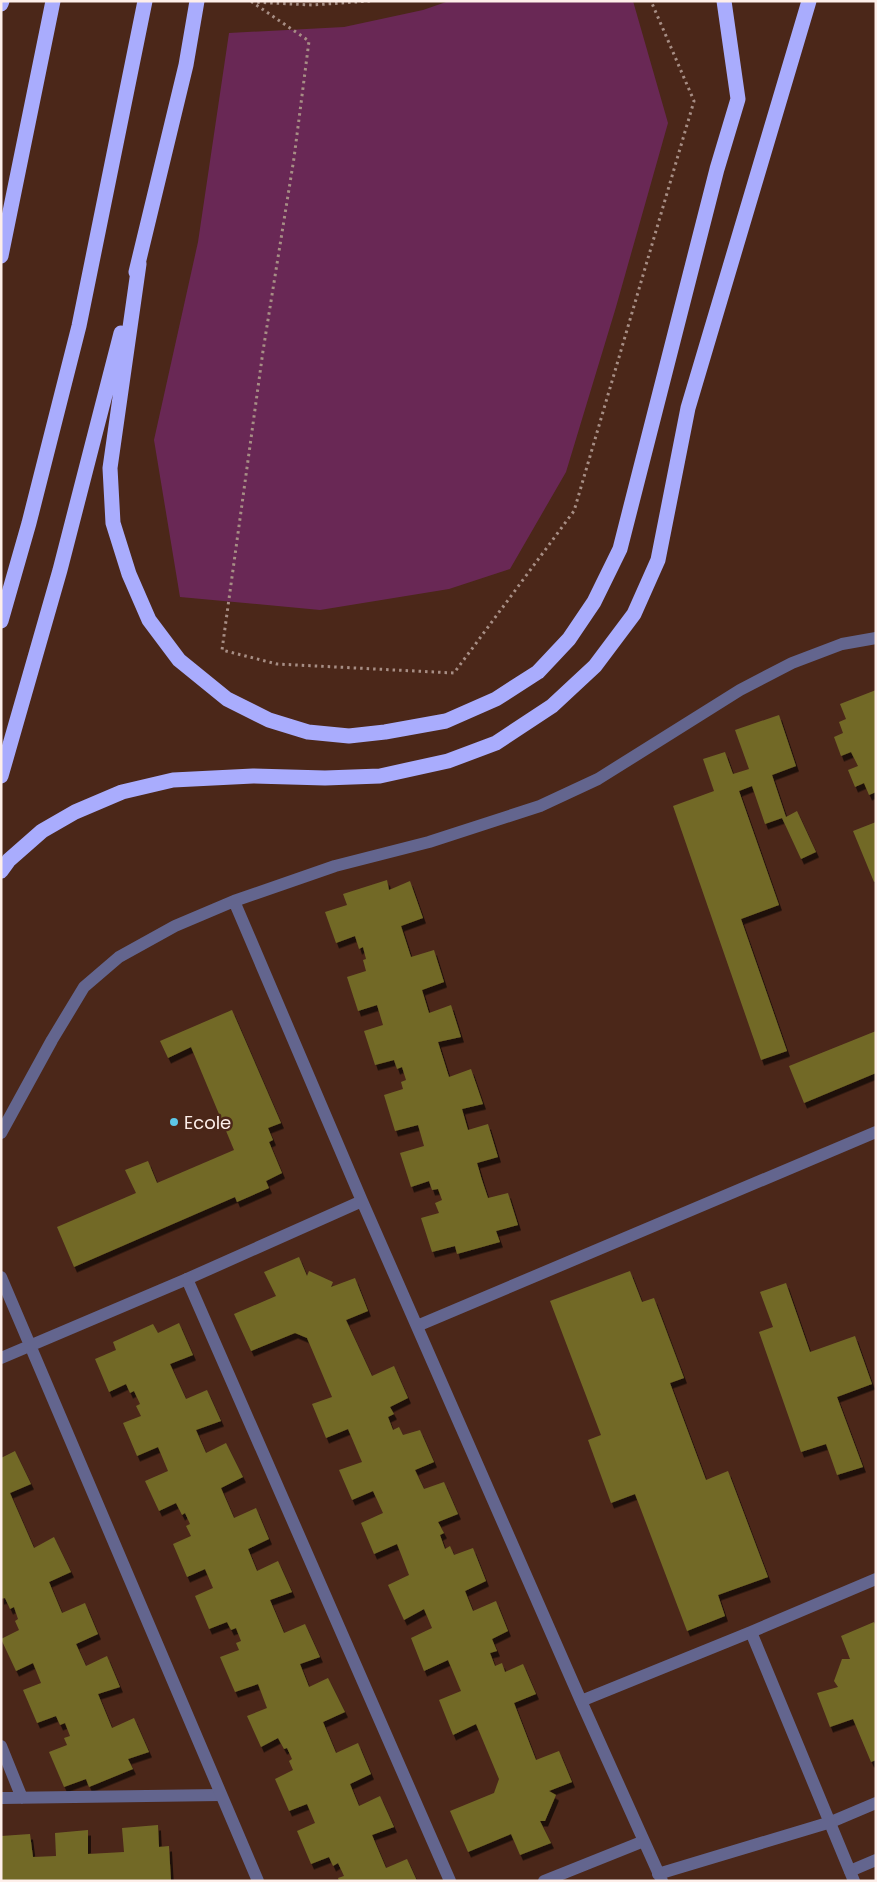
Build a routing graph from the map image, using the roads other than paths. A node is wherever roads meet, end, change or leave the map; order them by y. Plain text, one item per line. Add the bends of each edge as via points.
1 (53, 1) edge
2 (145, 1) edge
3 (198, 1) edge
4 (724, 1) edge
5 (809, 1) edge
6 (1, 256) edge
7 (139, 264) junction
8 (1, 621) edge
9 (876, 638) edge
10 (1, 776) edge
11 (1, 871) edge
12 (234, 901) junction
13 (876, 1132) edge
14 (1, 1133) edge
15 (362, 1201) junction
16 (1, 1277) edge
17 (187, 1279) junction
18 (417, 1326) junction
19 (30, 1345) junction
20 (1, 1358) edge
21 (876, 1579) edge
22 (751, 1632) junction
23 (581, 1701) junction
24 (1, 1746) edge
25 (220, 1795) junction
26 (1, 1798) edge
27 (22, 1798) junction
28 (876, 1803) edge
29 (831, 1822) junction
30 (644, 1841) junction
31 (876, 1860) edge
32 (852, 1876) edge
33 (660, 1877) edge
34 (258, 1881) edge
35 (450, 1881) edge
36 (544, 1881) edge

1 - 6 highway
2 - 8 highway via 79,326
3 - 7 highway
4 - 7 highway via 738,98 620,549 594,602 570,639 538,672 496,699 446,721 385,732 349,736 308,732 269,720 227,699 179,660 149,620 129,574 113,523 110,468
5 - 11 highway via 688,408 658,560 634,614 595,666 552,706 496,743 448,761 380,776 172,780 122,792 75,812 42,831
7 - 10 highway via 60,570
9 - 12 street via 842,644 792,663 740,690 598,779 540,806 429,842 334,866
12 - 14 street via 175,926 119,957 84,987
12 - 15 street
13 - 18 street
15 - 17 street
15 - 18 street
16 - 19 street
17 - 19 street
17 - 35 street
18 - 23 street
19 - 20 street
19 - 25 street
21 - 22 street
22 - 23 street
22 - 29 street
23 - 30 street
24 - 27 street
25 - 27 street
25 - 34 street
26 - 27 street
28 - 29 street
29 - 32 street
29 - 33 street
30 - 33 street
30 - 36 street
31 - 32 street

